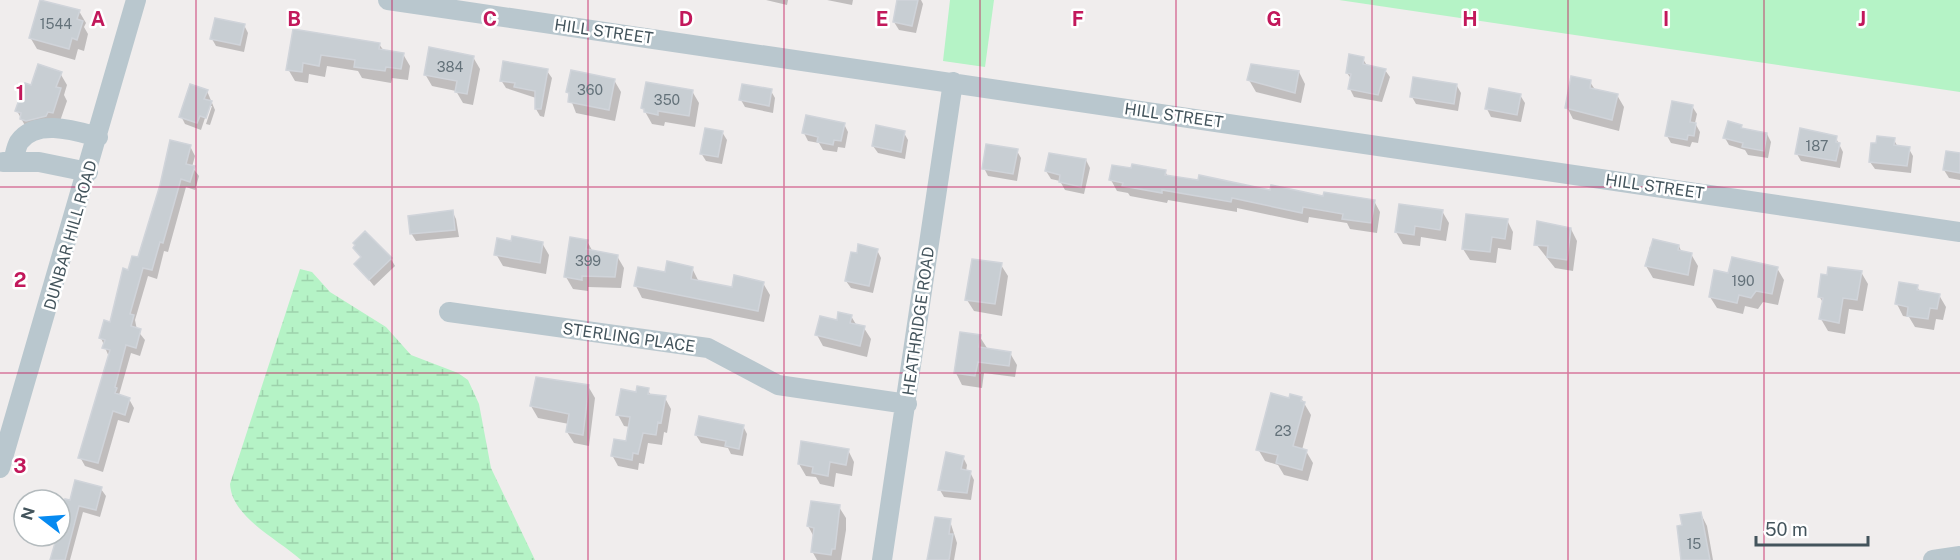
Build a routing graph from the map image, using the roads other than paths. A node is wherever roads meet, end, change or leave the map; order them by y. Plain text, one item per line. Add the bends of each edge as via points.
1 (136, 0) edge
2 (388, 0) edge
3 (953, 82) junction
4 (98, 137) junction
5 (6, 161) edge
6 (88, 172) junction
7 (1960, 232) edge
8 (449, 312) dead end
9 (907, 404) junction
10 (0, 468) edge
11 (1960, 556) edge
12 (882, 560) edge
13 (1933, 560) edge

1 - 4 street, DUNBAR HILL ROAD
2 - 3 street, HILL STREET
3 - 7 street, HILL STREET
3 - 9 street, HEATHRIDGE ROAD
4 - 5 street via 70,129 32,132
4 - 6 street, DUNBAR HILL ROAD
5 - 6 street via 64,165
6 - 10 street, DUNBAR HILL ROAD
8 - 9 street, STERLING PLACE via 708,348 778,385
9 - 12 street, HEATHRIDGE ROAD
11 - 13 street

